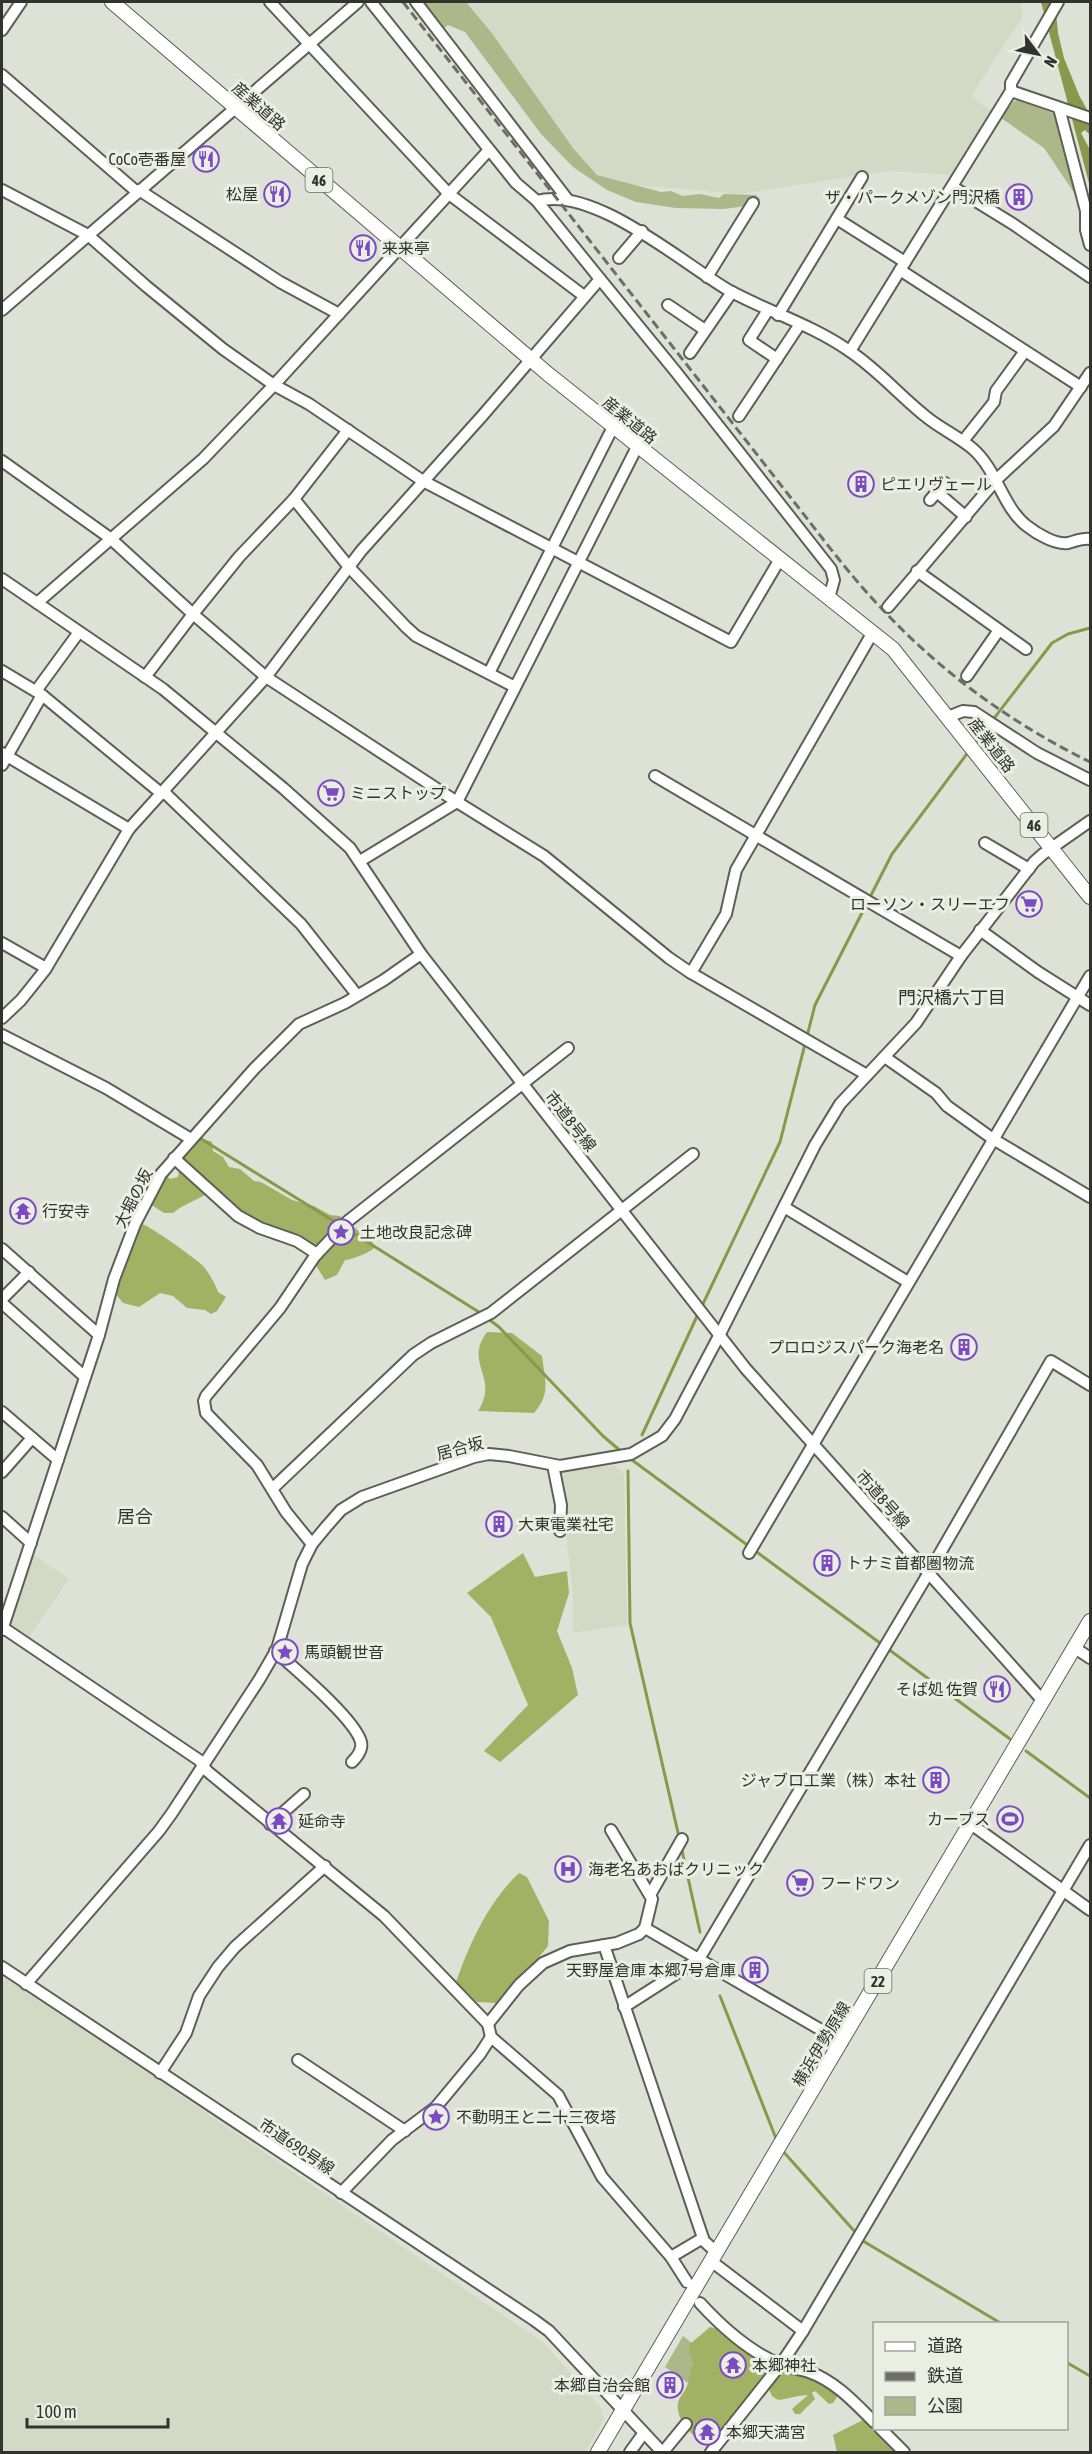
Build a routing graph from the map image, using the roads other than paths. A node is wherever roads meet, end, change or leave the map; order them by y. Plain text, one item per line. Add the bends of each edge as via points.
1 (21, 2) edge
2 (112, 2) edge
3 (270, 2) edge
4 (358, 2) edge
5 (371, 2) edge
6 (416, 2) edge
7 (1058, 2) edge
8 (2, 30) edge
9 (310, 45) junction
10 (2, 75) edge
11 (1011, 92) junction
12 (236, 108) junction
13 (1061, 108) junction
14 (1090, 118) edge
15 (489, 150) junction
16 (862, 177) dead end
17 (953, 187) junction
18 (2, 190) edge
19 (138, 191) junction
20 (449, 194) junction
21 (568, 200) junction
22 (537, 201) junction
23 (753, 203) dead end
24 (837, 219) junction
25 (642, 231) junction
26 (88, 235) junction
27 (1090, 246) edge
28 (400, 249) junction
29 (619, 258) dead end
30 (903, 266) junction
31 (707, 277) junction
32 (1090, 277) edge
33 (600, 279) junction
34 (732, 292) junction
35 (584, 297) junction
36 (668, 305) dead end
37 (2, 310) edge
38 (773, 312) junction
39 (339, 314) junction
40 (800, 324) junction
41 (705, 330) junction
42 (850, 351) junction
43 (1025, 351) junction
44 (690, 353) dead end
45 (530, 359) junction
46 (777, 359) junction
47 (1090, 373) edge
48 (274, 385) junction
49 (1081, 387) junction
50 (739, 416) dead end
51 (613, 427) junction
52 (348, 430) junction
53 (963, 441) junction
54 (637, 447) junction
55 (2, 461) edge
56 (997, 479) junction
57 (423, 481) junction
58 (945, 483) dead end
59 (294, 499) junction
60 (966, 517) junction
61 (110, 538) junction
62 (1090, 539) edge
63 (552, 549) junction
64 (780, 559) junction
65 (578, 563) junction
66 (349, 567) junction
67 (917, 571) junction
68 (2, 579) edge
69 (830, 598) junction
70 (36, 603) junction
71 (888, 607) dead end
72 (193, 614) junction
73 (999, 630) junction
74 (79, 632) junction
75 (873, 632) junction
76 (1026, 650) dead end
77 (2, 671) edge
78 (489, 673) junction
79 (967, 676) dead end
80 (145, 677) junction
81 (266, 677) junction
82 (515, 687) junction
83 (39, 693) junction
84 (948, 717) junction
85 (215, 732) junction
86 (3, 758) edge
87 (655, 776) dead end
88 (1090, 780) edge
89 (163, 793) junction
90 (457, 802) junction
91 (1090, 821) edge
92 (129, 829) junction
93 (755, 837) junction
94 (985, 843) dead end
95 (1052, 847) junction
96 (360, 861) junction
97 (1029, 869) junction
98 (1090, 897) edge
99 (980, 930) junction
100 (2, 942) edge
101 (421, 954) junction
102 (961, 956) junction
103 (46, 968) junction
104 (691, 973) junction
105 (1090, 976) edge
106 (357, 995) junction
107 (1078, 998) junction
108 (1090, 1005) edge
109 (2, 1018) edge
110 (2, 1035) edge
111 (568, 1048) dead end
112 (886, 1058) junction
113 (867, 1075) junction
114 (523, 1084) junction
115 (191, 1139) junction
116 (993, 1139) junction
117 (693, 1154) dead end
118 (174, 1158) junction
119 (1090, 1197) edge
120 (783, 1207) junction
121 (622, 1210) junction
122 (2, 1249) edge
123 (317, 1254) junction
124 (28, 1272) junction
125 (908, 1282) junction
126 (2, 1301) edge
127 (720, 1334) junction
128 (99, 1335) junction
129 (85, 1377) junction
130 (1090, 1384) edge
131 (2, 1414) edge
132 (32, 1438) junction
133 (814, 1443) junction
134 (58, 1460) junction
135 (557, 1466) junction
136 (2, 1472) edge
137 (273, 1488) junction
138 (2, 1517) edge
139 (560, 1531) dead end
140 (30, 1543) junction
141 (312, 1544) junction
142 (751, 1550) dead end
143 (928, 1574) junction
144 (1090, 1621) edge
145 (2, 1628) edge
146 (1075, 1648) junction
147 (275, 1651) junction
148 (1090, 1658) edge
149 (1043, 1701) junction
150 (352, 1762) dead end
151 (202, 1765) junction
152 (304, 1794) dead end
153 (270, 1824) junction
154 (971, 1824) junction
155 (611, 1830) dead end
156 (680, 1844) dead end
157 (1090, 1845) edge
158 (325, 1866) junction
159 (1064, 1892) junction
160 (650, 1895) junction
161 (1090, 1910) edge
162 (645, 1928) junction
163 (604, 1945) junction
164 (699, 1959) junction
165 (2, 1967) edge
166 (26, 1984) junction
167 (624, 2007) junction
168 (488, 2024) junction
169 (491, 2037) junction
170 (842, 2042) junction
171 (298, 2060) dead end
172 (160, 2073) junction
173 (405, 2132) junction
174 (341, 2193) junction
175 (703, 2238) junction
176 (671, 2257) junction
177 (714, 2257) junction
178 (687, 2282) dead end
179 (700, 2303) dead end
180 (803, 2331) junction
181 (781, 2364) junction
182 (622, 2409) junction
183 (873, 2421) edge
184 (686, 2424) dead end
185 (882, 2430) edge
186 (643, 2434) junction
187 (598, 2452) edge
188 (630, 2452) edge
189 (663, 2452) edge
190 (711, 2452) edge
191 (904, 2452) edge

1 - 8 street
2 - 12 main road, 産業道路 / 46
3 - 9 street
4 - 9 street
5 - 15 street
6 - 21 street
7 - 11 street via 1011,83
9 - 12 street
9 - 20 street
10 - 19 street
11 - 13 street
11 - 17 street
12 - 19 street
12 - 28 main road, 産業道路 / 46
13 - 14 street
13 - 27 street via 1086,211
15 - 20 street
15 - 22 street
16 - 24 street
17 - 30 street
17 - 32 street
18 - 26 street
19 - 26 street
19 - 39 street via 280,282
20 - 28 street
20 - 35 street
21 - 22 street
21 - 25 street
22 - 33 street
23 - 31 street
24 - 30 street
24 - 38 street
25 - 29 street
25 - 31 street
26 - 37 street
26 - 48 street via 223,349
28 - 39 street
28 - 45 main road, 産業道路 / 46
30 - 42 street
30 - 43 street
31 - 34 street
33 - 35 street
33 - 69 street via 831,569 834,580
34 - 38 street
34 - 41 street
35 - 45 street
36 - 41 street
38 - 40 street
38 - 46 street via 749,340
39 - 48 street
40 - 42 street
40 - 46 street
41 - 44 street
42 - 53 street via 924,415
43 - 49 street
43 - 53 street via 996,391 994,402
45 - 51 main road, 産業道路 / 46
45 - 57 street
46 - 50 street
47 - 49 street
48 - 52 street
48 - 61 street via 203,459
49 - 56 street via 1054,426
51 - 54 main road, 産業道路 / 46
51 - 63 street
52 - 57 street
52 - 59 street
53 - 56 street via 986,462
54 - 64 main road, 産業道路 / 46
54 - 65 street
55 - 61 street
56 - 60 street
56 - 62 street via 1016,515 1038,534 1060,543
57 - 63 street
57 - 66 street
58 - 60 street via 934,496
59 - 66 street
59 - 72 street via 239,557
60 - 67 street
61 - 70 street
61 - 72 street
63 - 65 street
63 - 78 street
64 - 65 street via 731,642
64 - 69 main road, 産業道路 / 46
65 - 82 street
66 - 78 street via 416,636
66 - 81 street
67 - 71 street
67 - 73 street
68 - 70 street, 市道8号線
69 - 75 main road, 産業道路 / 46
70 - 74 street, 市道8号線
72 - 80 street
72 - 81 street
73 - 76 street
73 - 79 street
74 - 80 street, 市道8号線
74 - 83 street
75 - 84 main road, 産業道路 / 46 via 893,649
75 - 93 street
77 - 83 street
78 - 82 street
80 - 85 street, 市道8号線
81 - 85 street
81 - 90 street
82 - 90 street
83 - 86 street
83 - 89 street
84 - 88 street via 967,710
84 - 95 main road, 産業道路 / 46
85 - 89 street
85 - 96 street, 市道8号線 via 350,848
86 - 92 street
87 - 93 street
89 - 92 street
89 - 106 street via 301,924
90 - 96 street
90 - 104 street via 551,861
91 - 95 street
92 - 103 street
93 - 102 street
93 - 104 street via 736,870 726,914
94 - 97 street
95 - 97 street
95 - 98 main road, 産業道路 / 46
96 - 101 street, 市道8号線
97 - 99 street
99 - 102 street
99 - 107 street
100 - 103 street
101 - 106 street, 大堀の坂
101 - 114 street, 市道8号線
102 - 112 street via 916,1023
103 - 109 street
104 - 113 street
105 - 107 street
106 - 115 street, 大堀の坂 via 298,1024
107 - 108 street
107 - 116 street
110 - 115 street via 106,1088
111 - 114 street
112 - 113 street
112 - 116 street
113 - 120 street via 840,1104
114 - 121 street, 市道8号線
114 - 123 street via 342,1227
115 - 118 street, 大堀の坂
116 - 119 street
116 - 125 street
117 - 121 street
118 - 123 street via 237,1216 297,1240
118 - 128 street, 大堀の坂 via 151,1191 114,1279
120 - 125 street
120 - 127 street
121 - 127 street, 市道8号線
121 - 137 street via 484,1316 413,1355
122 - 124 street
123 - 137 street via 280,1308 204,1401 206,1413
124 - 126 street
124 - 128 street
125 - 133 street
126 - 129 street
127 - 133 street, 市道8号線 via 746,1369
127 - 135 street, 居合坂 via 669,1427 654,1443 638,1452
128 - 129 street, 大堀の坂
129 - 134 street, 大堀の坂
130 - 143 street via 1051,1361
131 - 132 street
132 - 134 street
132 - 136 street
133 - 142 street
133 - 143 street, 市道8号線
134 - 140 street, 大堀の坂
135 - 139 street
135 - 141 street, 居合坂 via 489,1454 474,1457 369,1494 348,1506
137 - 141 street via 286,1512
138 - 140 street
140 - 145 street, 大堀の坂
141 - 147 street via 296,1581
143 - 149 street, 市道8号線
143 - 164 street
144 - 146 main road, 横浜伊勢原線 / 22
145 - 151 street via 164,1735
146 - 148 street
146 - 149 main road, 横浜伊勢原線 / 22
147 - 150 street via 337,1709 361,1740 360,1751
147 - 151 street
149 - 154 main road, 横浜伊勢原線 / 22
151 - 153 street
151 - 166 street via 159,1831
152 - 153 street
153 - 158 street
154 - 159 street
154 - 170 main road, 横浜伊勢原線 / 22
155 - 160 street
156 - 160 street
157 - 159 street
158 - 168 street via 384,1916
158 - 172 street via 218,1967 200,1996 189,2027
159 - 161 street
159 - 180 street
160 - 162 street
162 - 163 street via 631,1938
162 - 164 street
163 - 167 street
163 - 168 street via 570,1951 543,1963 519,1985
164 - 167 street
164 - 170 street
165 - 166 street, 市道690号線
166 - 172 street, 市道690号線
167 - 175 street
168 - 169 street
169 - 173 street via 436,2107
169 - 176 street via 558,2096 602,2177
170 - 177 main road, 横浜伊勢原線 / 22
171 - 173 street
172 - 174 street, 市道690号線
173 - 174 street via 392,2140
174 - 182 street, 市道690号線 via 549,2331
175 - 176 street
175 - 177 street
176 - 178 street
177 - 180 street
177 - 182 main road, 横浜伊勢原線 / 22
179 - 181 street via 750,2347
180 - 181 street
181 - 183 street via 810,2372 846,2393
181 - 190 street
182 - 186 street, 市道690号線
182 - 187 main road, 横浜伊勢原線 / 22
184 - 189 street
185 - 191 street
186 - 188 street
186 - 189 street, 市道690号線

